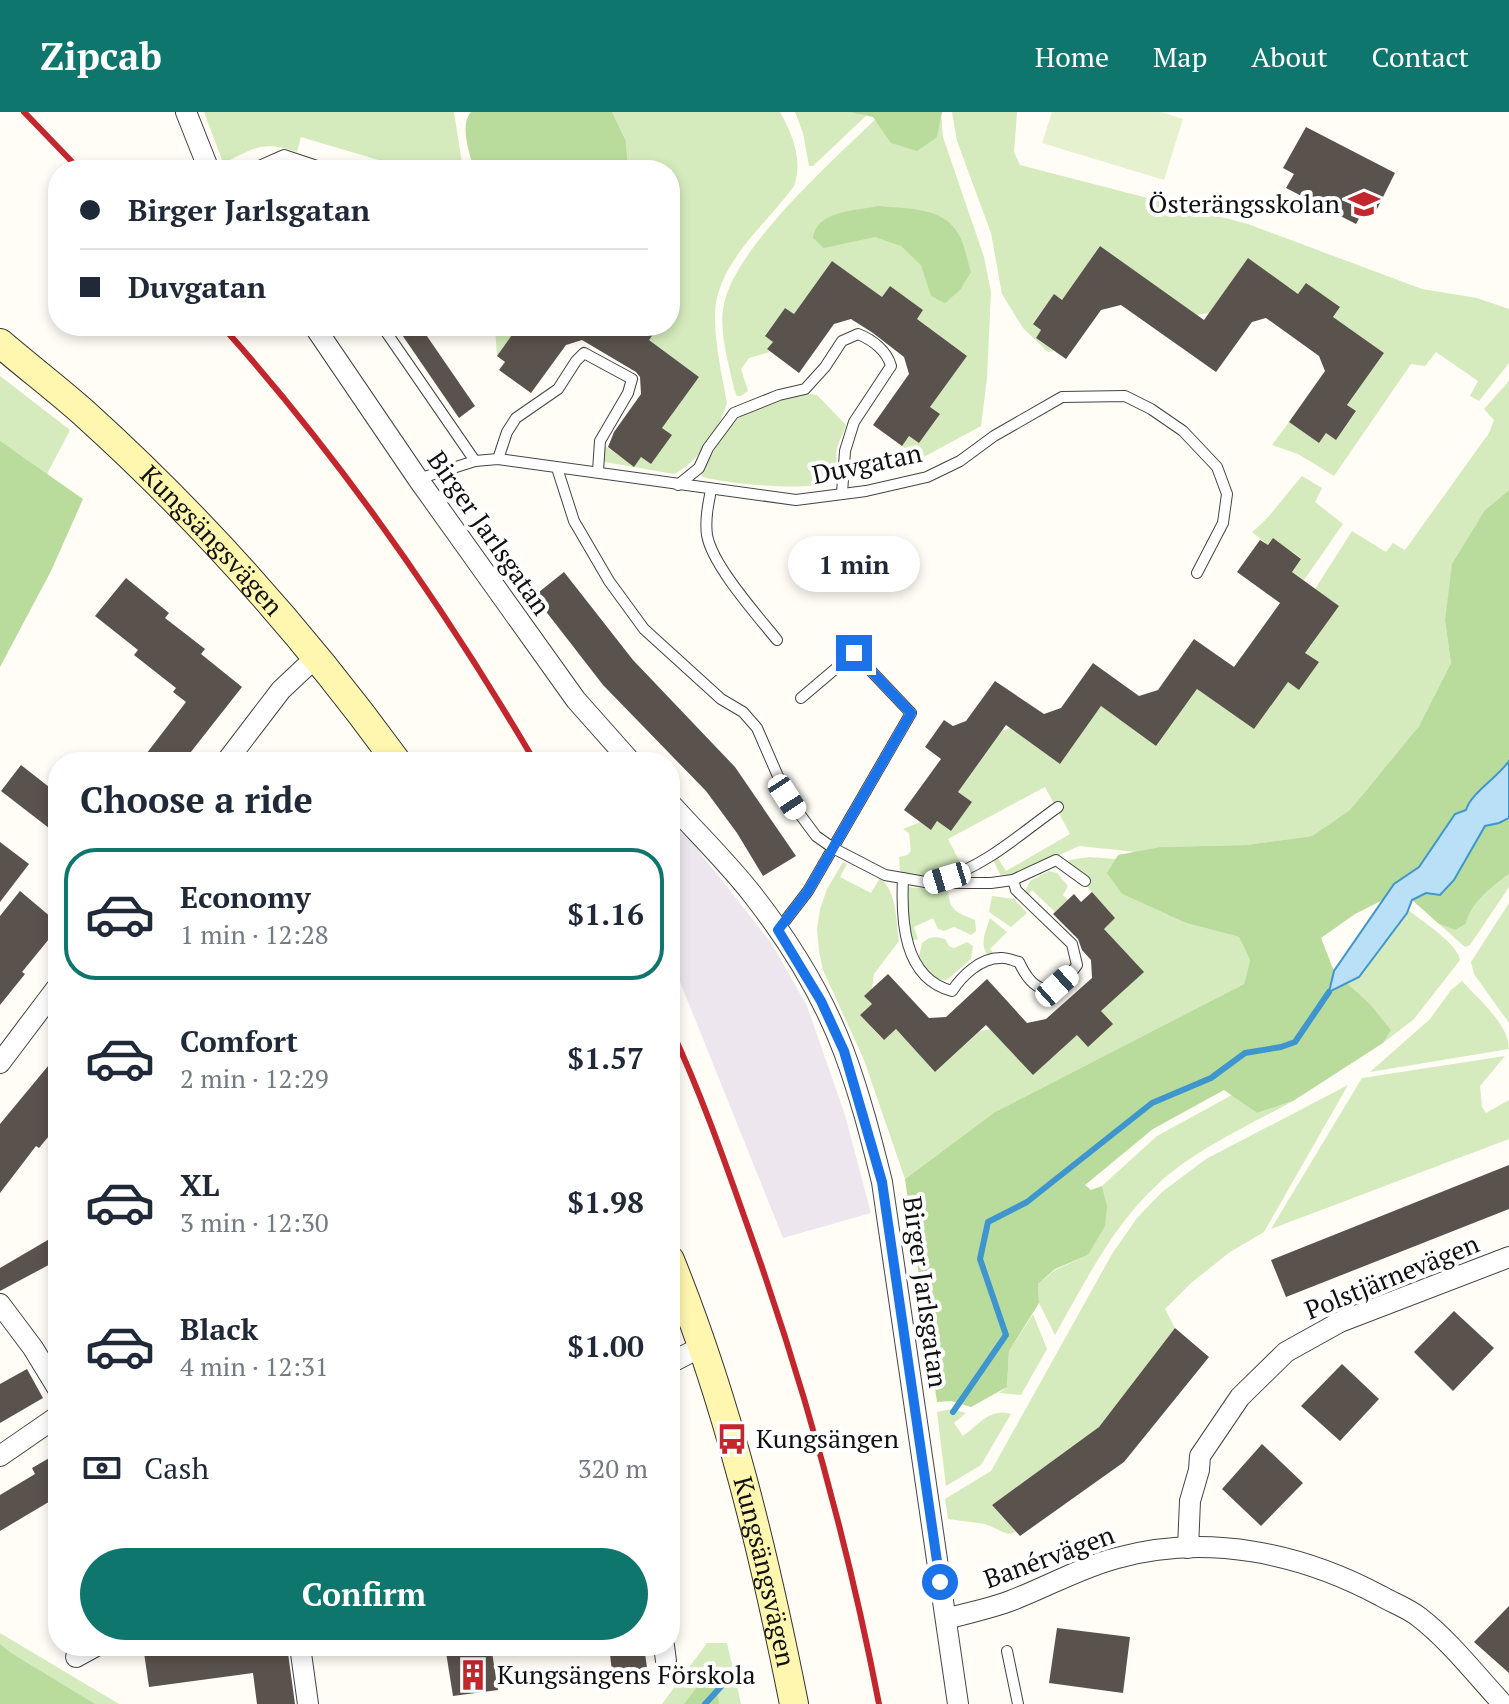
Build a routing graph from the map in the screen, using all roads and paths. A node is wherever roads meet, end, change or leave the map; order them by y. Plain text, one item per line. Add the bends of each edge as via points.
1 (186, 112) edge
2 (205, 160) edge
3 (273, 160) edge
4 (299, 160) edge
5 (321, 336) edge
6 (389, 336) edge
7 (0, 343) edge
8 (498, 459) junction
9 (475, 461) junction
10 (557, 468) junction
11 (598, 471) junction
12 (418, 479) junction
13 (678, 485) junction
14 (711, 490) junction
15 (842, 493) junction
16 (1197, 573) dead end
17 (777, 640) dead end
18 (315, 658) junction
19 (801, 698) dead end
20 (234, 752) edge
21 (390, 752) edge
22 (622, 752) edge
23 (1058, 807) dead end
24 (680, 814) edge
25 (833, 848) junction
26 (903, 878) junction
27 (1013, 880) junction
28 (1085, 881) dead end
29 (931, 883) junction
30 (778, 930) junction
31 (48, 999) edge
32 (0, 1063) edge
33 (1509, 1257) edge
34 (680, 1286) edge
35 (0, 1304) edge
36 (703, 1346) junction
37 (680, 1358) edge
38 (48, 1373) edge
39 (48, 1423) edge
40 (0, 1456) edge
41 (1188, 1548) junction
42 (946, 1619) junction
43 (1007, 1651) dead end
44 (301, 1656) edge
45 (308, 1704) edge
46 (794, 1704) edge
47 (958, 1704) edge
48 (1018, 1704) edge
49 (1503, 1704) edge

1 - 2 street
3 - 4 lane via 284,155
5 - 12 street, Birger Jarlsgatan
6 - 9 lane
7 - 18 street, Kungsängsvägen via 172,498
8 - 9 lane, Duvgatan
8 - 10 lane, Duvgatan
8 - 11 lane via 516,418 558,389 584,353 632,379 600,441
9 - 12 lane, Duvgatan
10 - 11 lane, Duvgatan
10 - 25 lane via 574,521 609,581 644,629 757,728 787,797 816,836
11 - 13 lane, Duvgatan
12 - 22 street, Birger Jarlsgatan via 576,700
13 - 14 lane, Duvgatan
13 - 15 lane via 699,468 734,413 805,389 842,341 858,334 870,338 891,366 854,422 845,451
14 - 15 lane, Duvgatan via 796,500
14 - 17 lane via 706,519 710,547
15 - 16 lane, Duvgatan via 927,477 1062,397 1125,396 1183,431 1217,467 1227,494 1223,523
18 - 20 street via 281,690
18 - 21 street, Kungsängsvägen
19 - 25 lane via 854,653 911,713
23 - 29 lane via 975,866
24 - 30 street, Birger Jarlsgatan via 752,893
25 - 26 lane via 885,875
25 - 30 lane
26 - 27 lane via 910,956 941,988 952,991 961,977 1000,958 1019,962 1037,987 1046,990 1077,965 1072,944 1016,890
26 - 29 lane
27 - 28 lane via 1056,860
27 - 29 lane
30 - 42 street, Birger Jarlsgatan via 844,1051 882,1182
31 - 32 street
33 - 41 street, Polstjärnevägen via 1340,1322 1286,1352 1240,1397 1200,1456 1190,1501
34 - 36 street, Kungsängsvägen
35 - 38 street
36 - 37 street
36 - 46 street, Kungsängsvägen via 742,1479
39 - 40 street
41 - 42 street, Banérvägen via 1083,1568 1009,1601
41 - 49 street, Banérvägen via 1274,1554 1346,1577 1417,1615
42 - 47 street, Birger Jarlsgatan
43 - 48 lane
44 - 45 street

